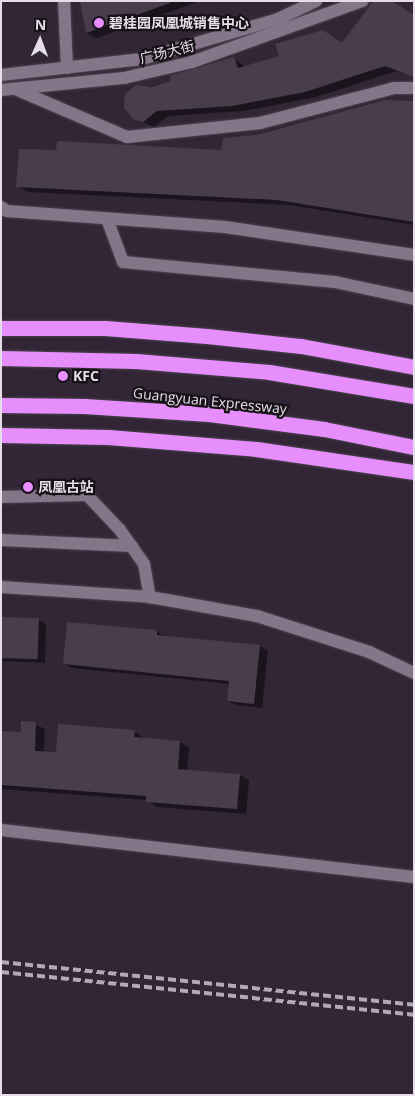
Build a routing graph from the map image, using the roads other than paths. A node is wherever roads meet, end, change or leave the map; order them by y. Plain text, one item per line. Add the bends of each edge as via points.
1 (64, 1) edge
2 (316, 1) edge
3 (362, 1) edge
4 (67, 68) junction
5 (1, 75) edge
6 (414, 88) edge
7 (15, 89) junction
8 (1, 90) edge
9 (3, 210) edge
10 (107, 219) junction
11 (414, 255) edge
12 (414, 298) edge
13 (1, 328) edge
14 (1, 358) edge
15 (414, 368) edge
16 (414, 396) edge
17 (1, 405) edge
18 (1, 436) edge
19 (414, 447) edge
20 (414, 472) edge
21 (1, 497) edge
22 (1, 540) edge
23 (132, 546) junction
24 (1, 587) edge
25 (150, 597) junction
26 (414, 673) edge
27 (1, 830) edge
28 (414, 877) edge

1 - 4 street
2 - 4 street, 广场大街 via 278,18 150,56
3 - 7 street, 广场大街 via 192,62 124,78
4 - 5 street, 广场大街
6 - 7 street via 394,88 260,123 127,137
7 - 8 street, 广场大街
9 - 10 street
10 - 11 street via 225,227
10 - 12 street via 123,262 336,282
13 - 15 highway via 105,328 207,336 301,346
14 - 16 highway via 136,362 269,372
17 - 19 highway, Guangyuan Expressway via 84,406 209,414 324,429
18 - 20 highway via 108,436
21 - 23 street via 87,495
22 - 23 street
23 - 25 street via 144,564
24 - 25 street
25 - 26 street via 258,616 369,652
27 - 28 street

